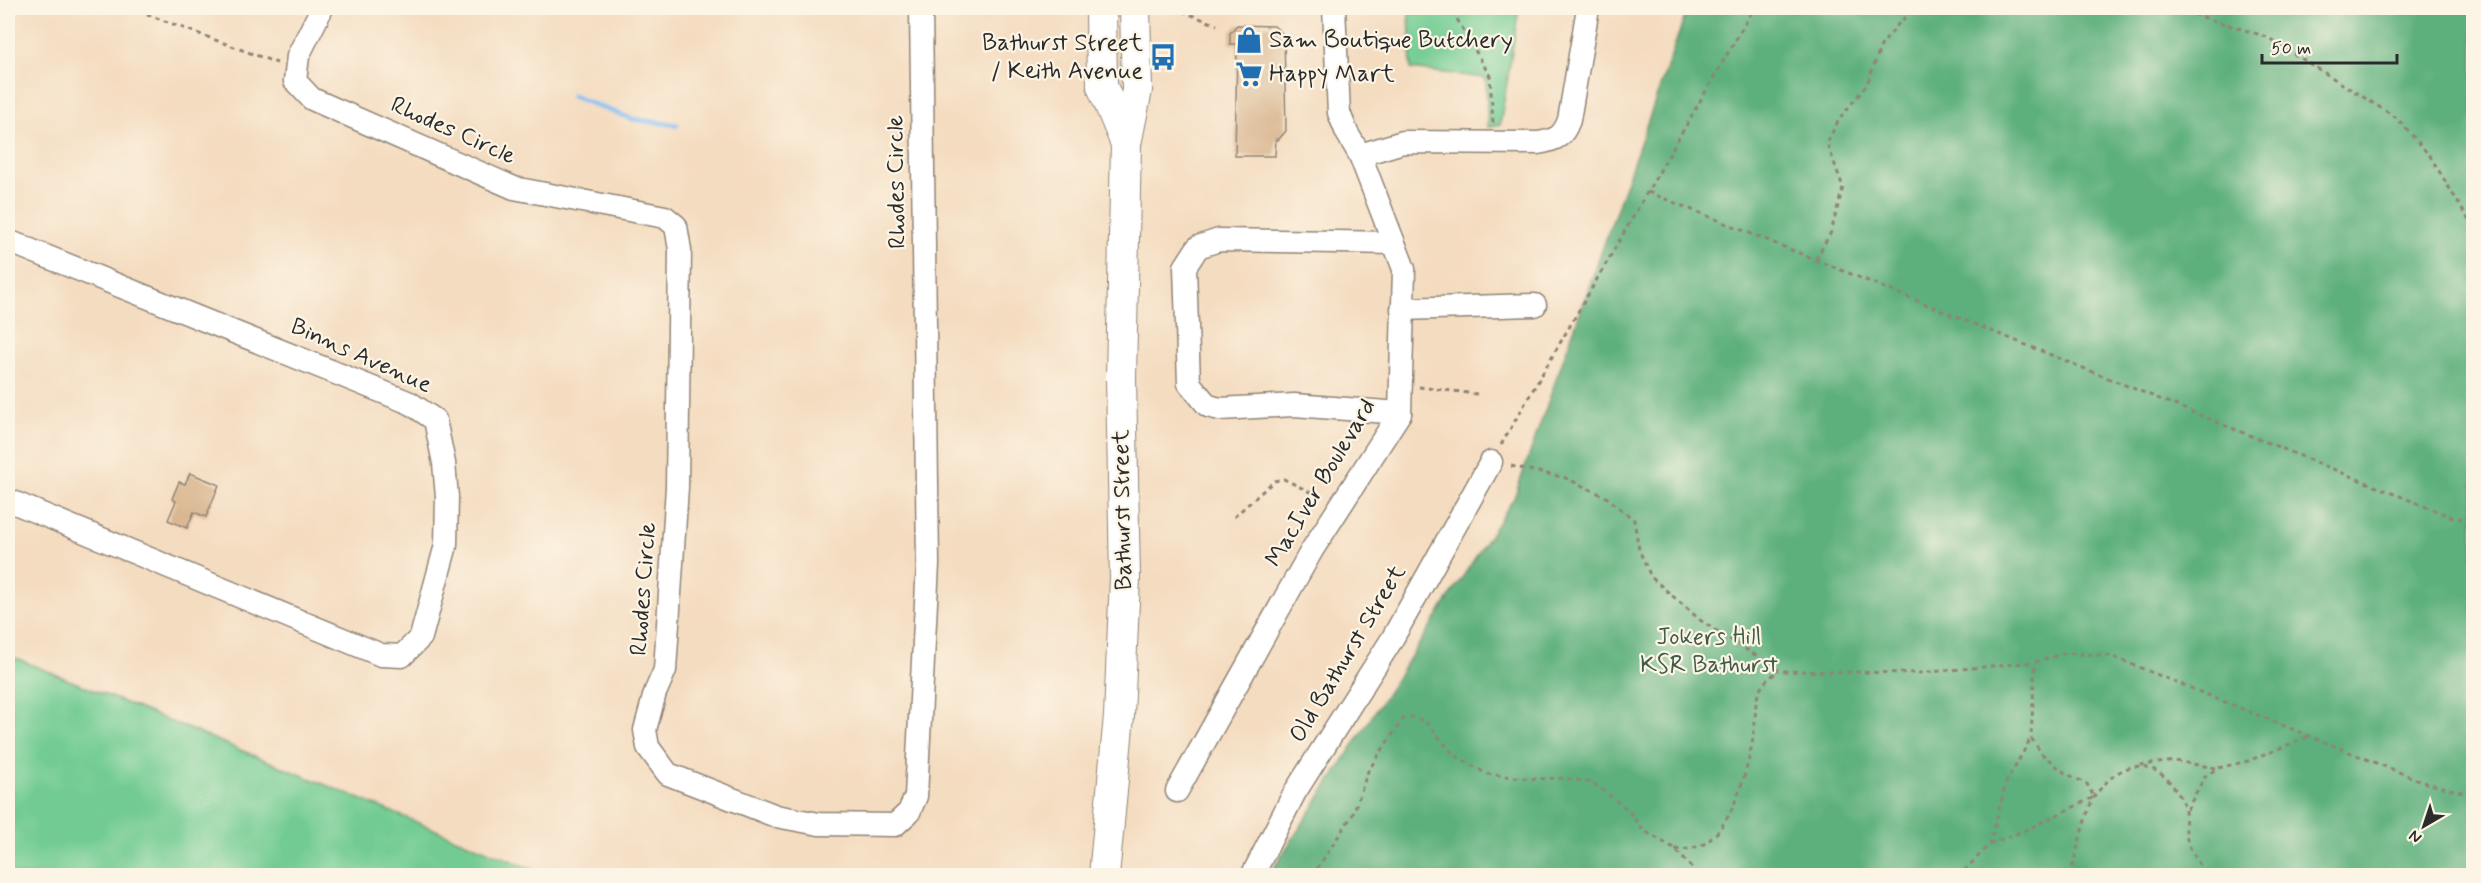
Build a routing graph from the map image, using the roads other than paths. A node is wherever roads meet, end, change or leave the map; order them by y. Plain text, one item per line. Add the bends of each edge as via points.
1 (322, 8) edge
2 (921, 8) edge
3 (1101, 8) edge
4 (1135, 8) edge
5 (1334, 8) edge
6 (1588, 8) edge
7 (1126, 144) junction
8 (1360, 155) junction
9 (8, 241) edge
10 (1394, 243) junction
11 (1535, 305) dead end
12 (1402, 309) junction
13 (1400, 413) junction
14 (1491, 462) road end
15 (8, 500) edge
16 (1177, 791) dead end
17 (1104, 876) edge
18 (1252, 876) edge

1 - 2 street, Rhodes Circle via 298,56 296,71 295,81 312,99 514,188 665,217 676,226 680,250 677,487 665,670 645,730 648,747 668,774 776,816 819,824 895,825 909,812 916,796 928,564
3 - 7 main road, Bathurst Street via 1102,86
4 - 7 main road, Bathurst Street via 1137,90
5 - 8 street, MacIver Boulevard via 1339,113
6 - 8 street via 1569,120 1564,133 1555,140 1403,142
7 - 17 main road, Bathurst Street via 1121,378 1125,578 1119,716
8 - 10 street, MacIver Boulevard
9 - 15 street, Binns Avenue via 410,403 435,420 445,474 446,545 421,637 402,656 381,656
10 - 12 street, MacIver Boulevard via 1404,269
10 - 13 street via 1218,240 1198,247 1185,267 1189,383 1208,406 1220,409 1294,405
11 - 12 street
12 - 13 street, MacIver Boulevard
13 - 16 street, MacIver Boulevard via 1272,618
14 - 18 street, Old Bathurst Street via 1391,641 1295,792

